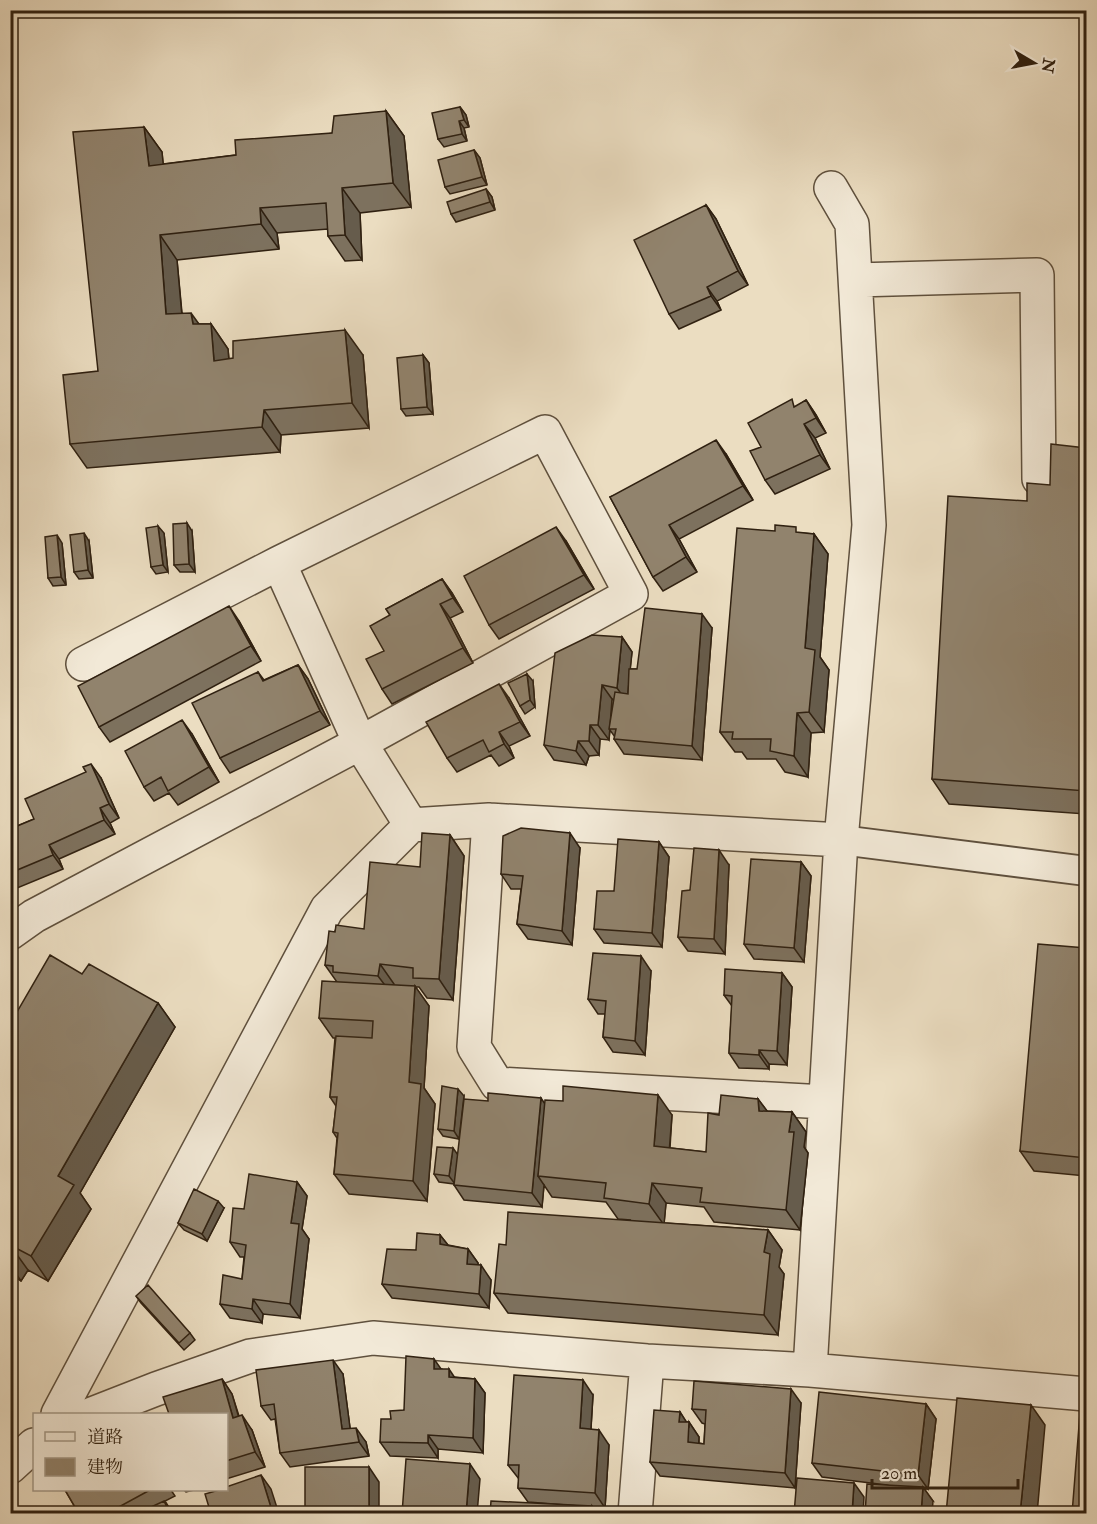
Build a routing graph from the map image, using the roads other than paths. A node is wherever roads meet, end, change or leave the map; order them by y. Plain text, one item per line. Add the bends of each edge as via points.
1 (831, 188) dead end
2 (856, 280) junction
3 (1039, 479) dead end
4 (279, 563) junction
5 (83, 664) dead end
6 (360, 743) junction
7 (489, 820) junction
8 (411, 825) junction
9 (841, 840) junction
10 (1086, 871) edge
11 (10, 933) edge
12 (825, 1102) junction
13 (647, 1362) junction
14 (810, 1370) junction
15 (1086, 1394) edge
16 (59, 1413) edge
17 (95, 1413) edge
18 (33, 1446) edge
19 (10, 1467) edge
20 (636, 1514) edge

1 - 2 street via 852,224
2 - 3 street via 1036,275
2 - 9 street via 869,525
4 - 5 street
4 - 6 street
4 - 6 street via 545,432 631,594
6 - 8 street
6 - 11 street via 34,916
7 - 8 street
7 - 9 street
7 - 12 street via 474,1047 497,1084
8 - 16 street via 327,909
9 - 10 lane
9 - 12 street
12 - 14 street
13 - 14 street
13 - 17 street via 372,1338 250,1356
13 - 20 street
14 - 15 street
18 - 19 street

